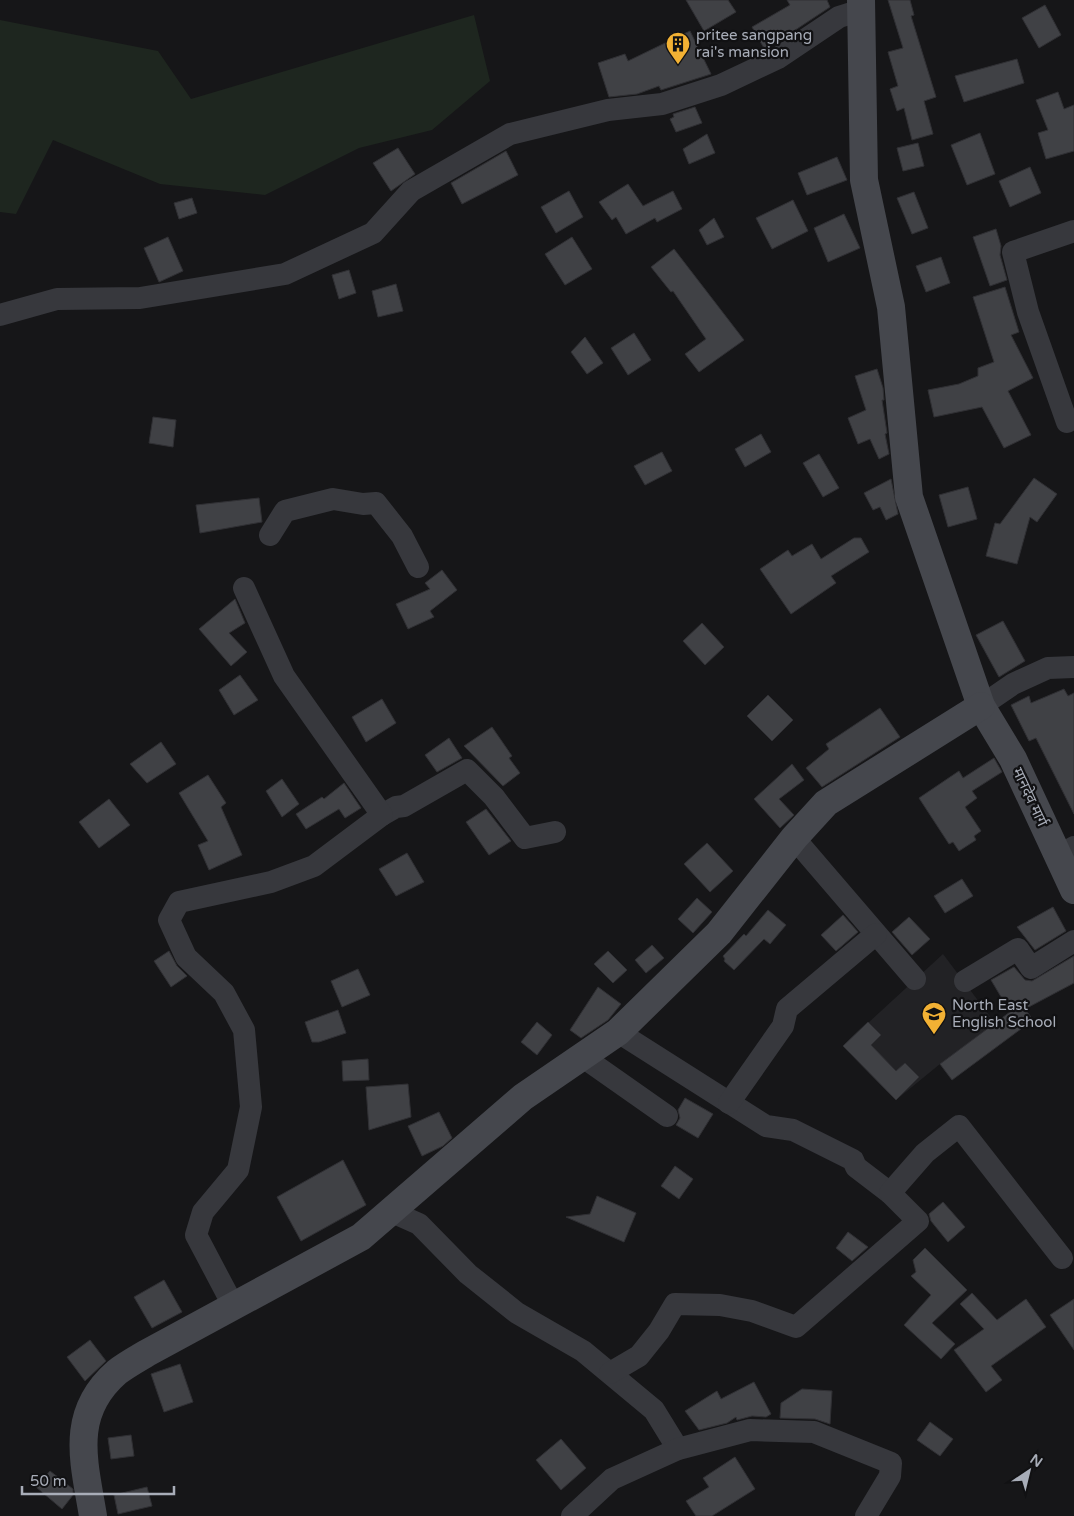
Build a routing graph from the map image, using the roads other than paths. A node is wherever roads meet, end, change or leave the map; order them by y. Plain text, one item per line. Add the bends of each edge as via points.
1 (861, 5) edge
2 (1074, 231) edge
3 (0, 315) edge
4 (1067, 422) dead end
5 (270, 535) dead end
6 (418, 567) dead end
7 (244, 588) dead end
8 (1074, 667) edge
9 (981, 706) junction
10 (382, 815) junction
11 (555, 832) dead end
12 (794, 838) junction
13 (1066, 852) edge
14 (1074, 890) edge
15 (876, 934) junction
16 (1074, 941) edge
17 (915, 979) dead end
18 (965, 981) dead end
19 (618, 1032) junction
20 (582, 1057) junction
21 (729, 1103) junction
22 (667, 1116) dead end
23 (890, 1193) junction
24 (392, 1212) junction
25 (1062, 1258) dead end
26 (234, 1307) junction
27 (610, 1373) junction
28 (678, 1449) junction
29 (93, 1516) edge
30 (572, 1516) edge
31 (866, 1516) edge

1 - 3 street via 839,16 778,58 721,86 662,104 608,110 510,134 411,190 373,233 285,274 140,298 57,299
1 - 9 main road, मानदेव मार्ग via 864,180 891,307 909,497
2 - 4 street via 1013,252 1028,312
5 - 6 street via 285,511 333,499 376,503 402,536
7 - 10 street via 284,676
8 - 9 street via 1048,668 1013,684
9 - 12 main road via 826,802
9 - 13 main road, मानदेव मार्ग
10 - 11 street via 467,770 494,797 525,838
10 - 26 street via 314,866 271,882 179,902 169,920 186,957 224,993 244,1030 252,1107 238,1170 202,1212 196,1234
12 - 15 street
12 - 19 main road via 719,934
13 - 14 main road, मानदेव मार्ग
15 - 17 street
15 - 21 street via 787,1009 783,1026
16 - 18 street via 1031,968 1018,949
19 - 20 main road
19 - 21 street
20 - 22 street
20 - 24 main road via 523,1097
21 - 23 street via 766,1126 793,1130 854,1160 856,1167
23 - 25 street via 925,1153 958,1126
23 - 27 street via 918,1221 796,1327 752,1311 720,1305 675,1304 639,1356
24 - 26 main road via 361,1237
24 - 27 street via 419,1224 468,1274 517,1313 583,1351
26 - 29 main road via 147,1353 118,1371 102,1388 89,1408 82,1449
27 - 28 street via 654,1410
28 - 30 street via 612,1479
28 - 31 street via 750,1430 814,1432 891,1463 890,1476

